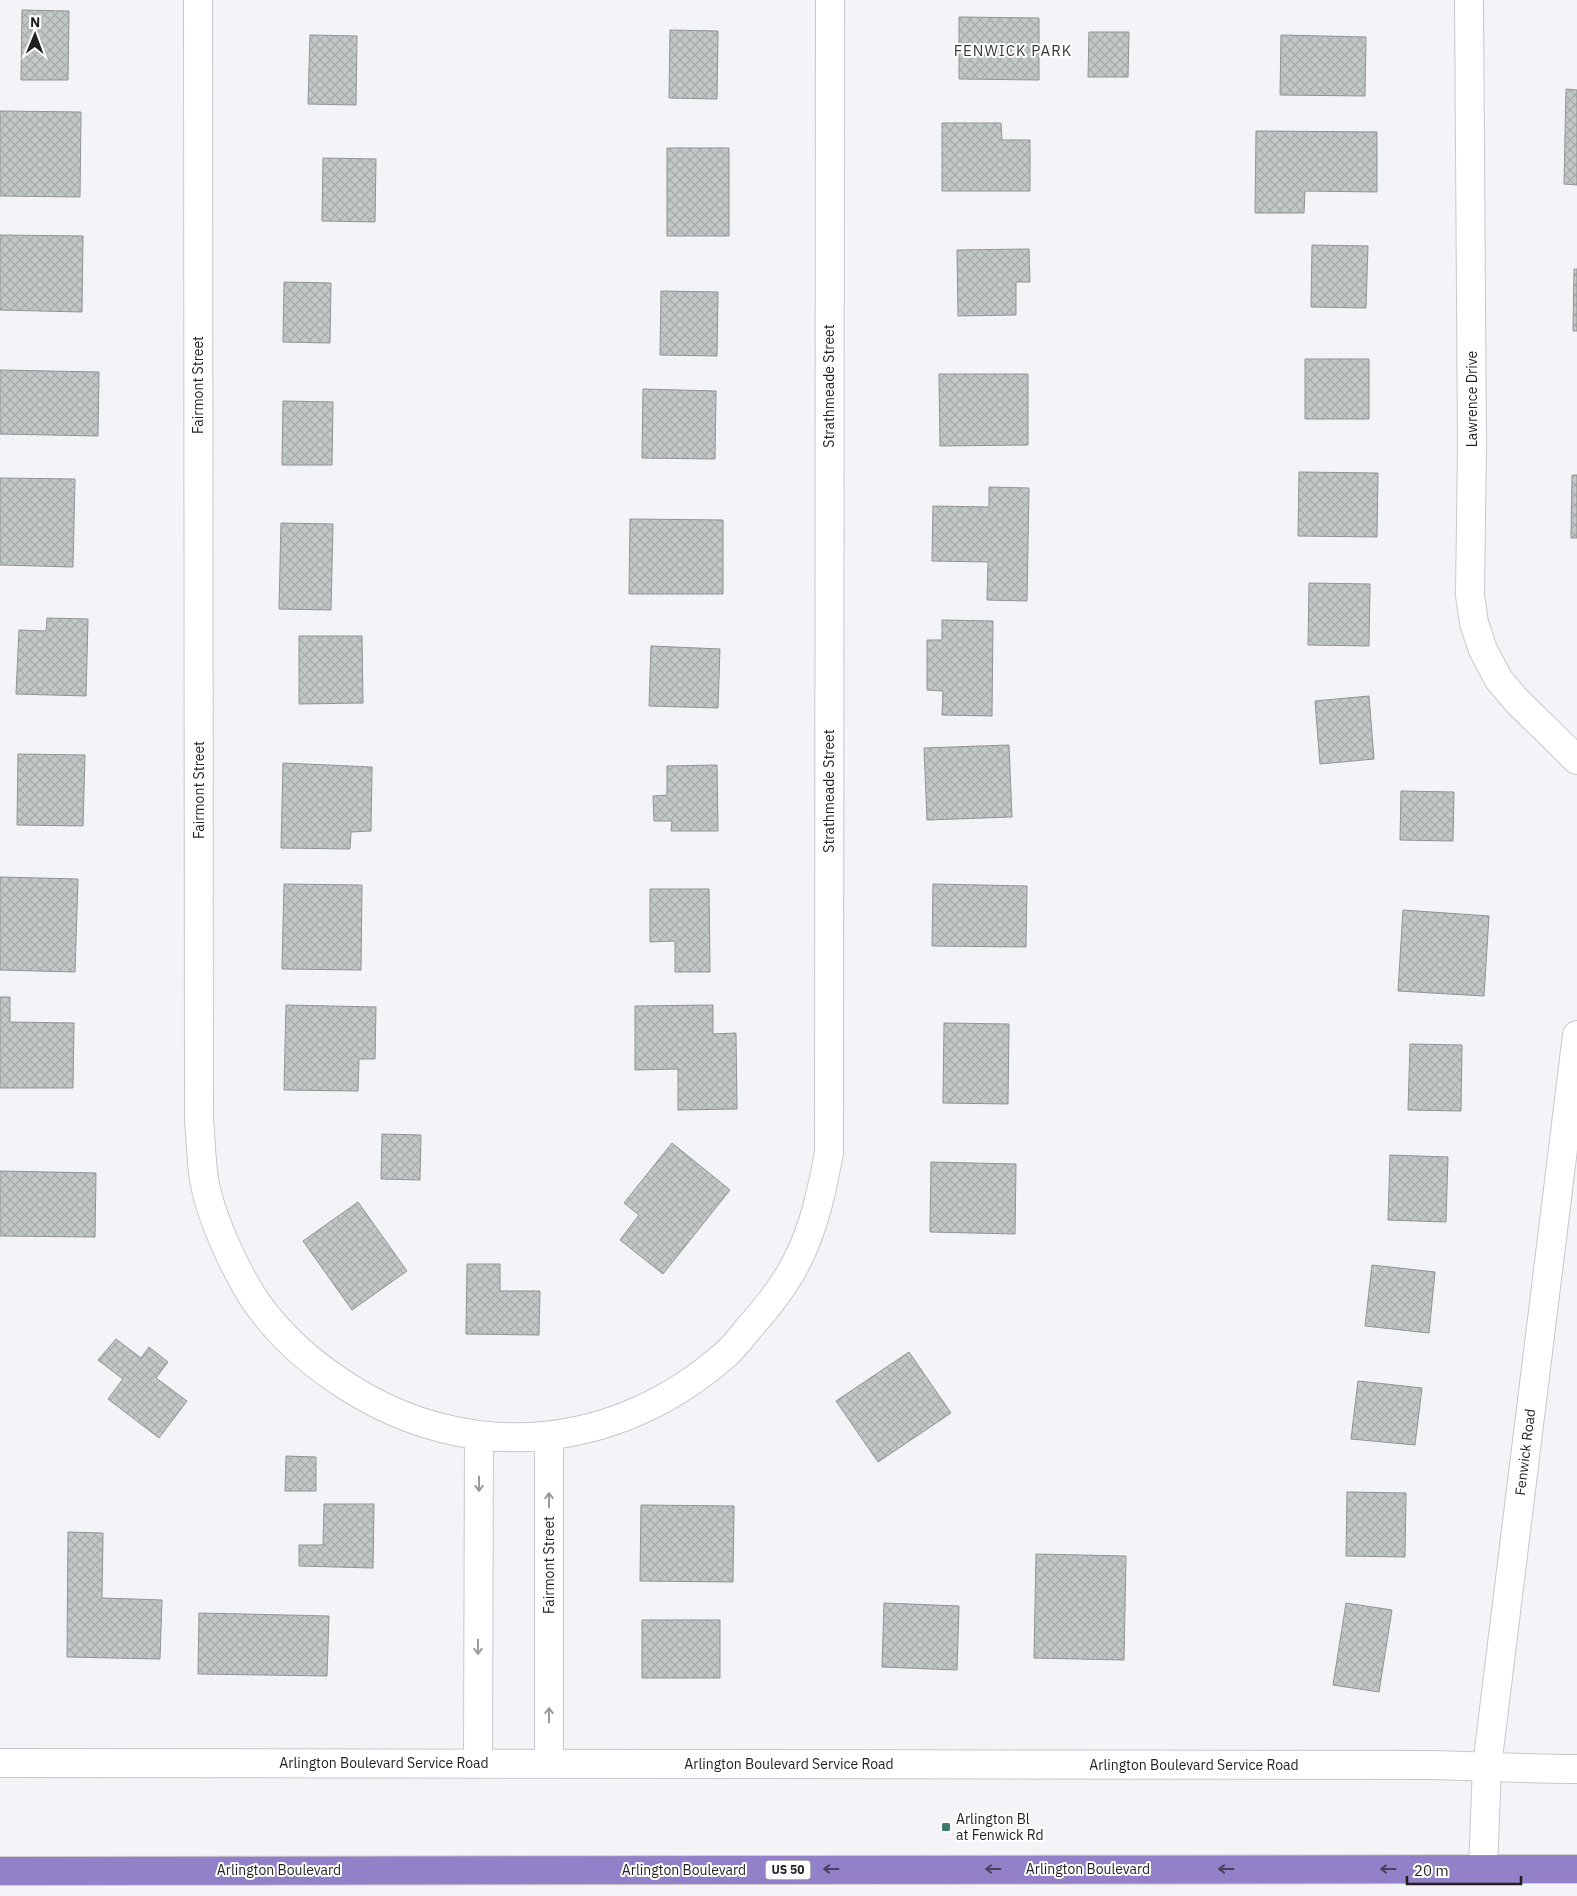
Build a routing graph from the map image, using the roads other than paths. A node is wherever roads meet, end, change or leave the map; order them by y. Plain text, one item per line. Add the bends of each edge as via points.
1 (198, 0) edge
2 (830, 0) edge
3 (1469, 0) edge
4 (1577, 760) edge
5 (1577, 1035) edge
6 (479, 1435) junction
7 (549, 1437) junction
8 (0, 1763) edge
9 (478, 1763) junction
10 (549, 1763) junction
11 (1486, 1766) junction
12 (1577, 1768) edge
13 (1483, 1869) junction
14 (1577, 1869) edge
15 (0, 1871) edge

1 - 6 street, Fairmont Street via 199,1121 204,1179 228,1252 256,1302 281,1332 324,1372 374,1404 422,1423
2 - 7 street, Strathmeade Street via 829,1153 818,1210 798,1259 768,1308 726,1354 681,1389 630,1415 583,1431
3 - 4 street, Lawrence Drive via 1470,595 1474,623 1483,650 1499,680
5 - 11 street, Fenwick Road
6 - 7 street, Fairmont Street
6 -> 9 street
10 -> 7 street, Fairmont Street
8 - 9 street, Arlington Boulevard Service Road
9 - 10 street, Arlington Boulevard Service Road
10 - 11 street, Arlington Boulevard Service Road
11 - 12 street, Arlington Boulevard Service Road
11 - 13 street, Fenwick Road
13 - 14 highway, Arlington Boulevard / US 50
13 -> 15 highway, Arlington Boulevard / US 50

